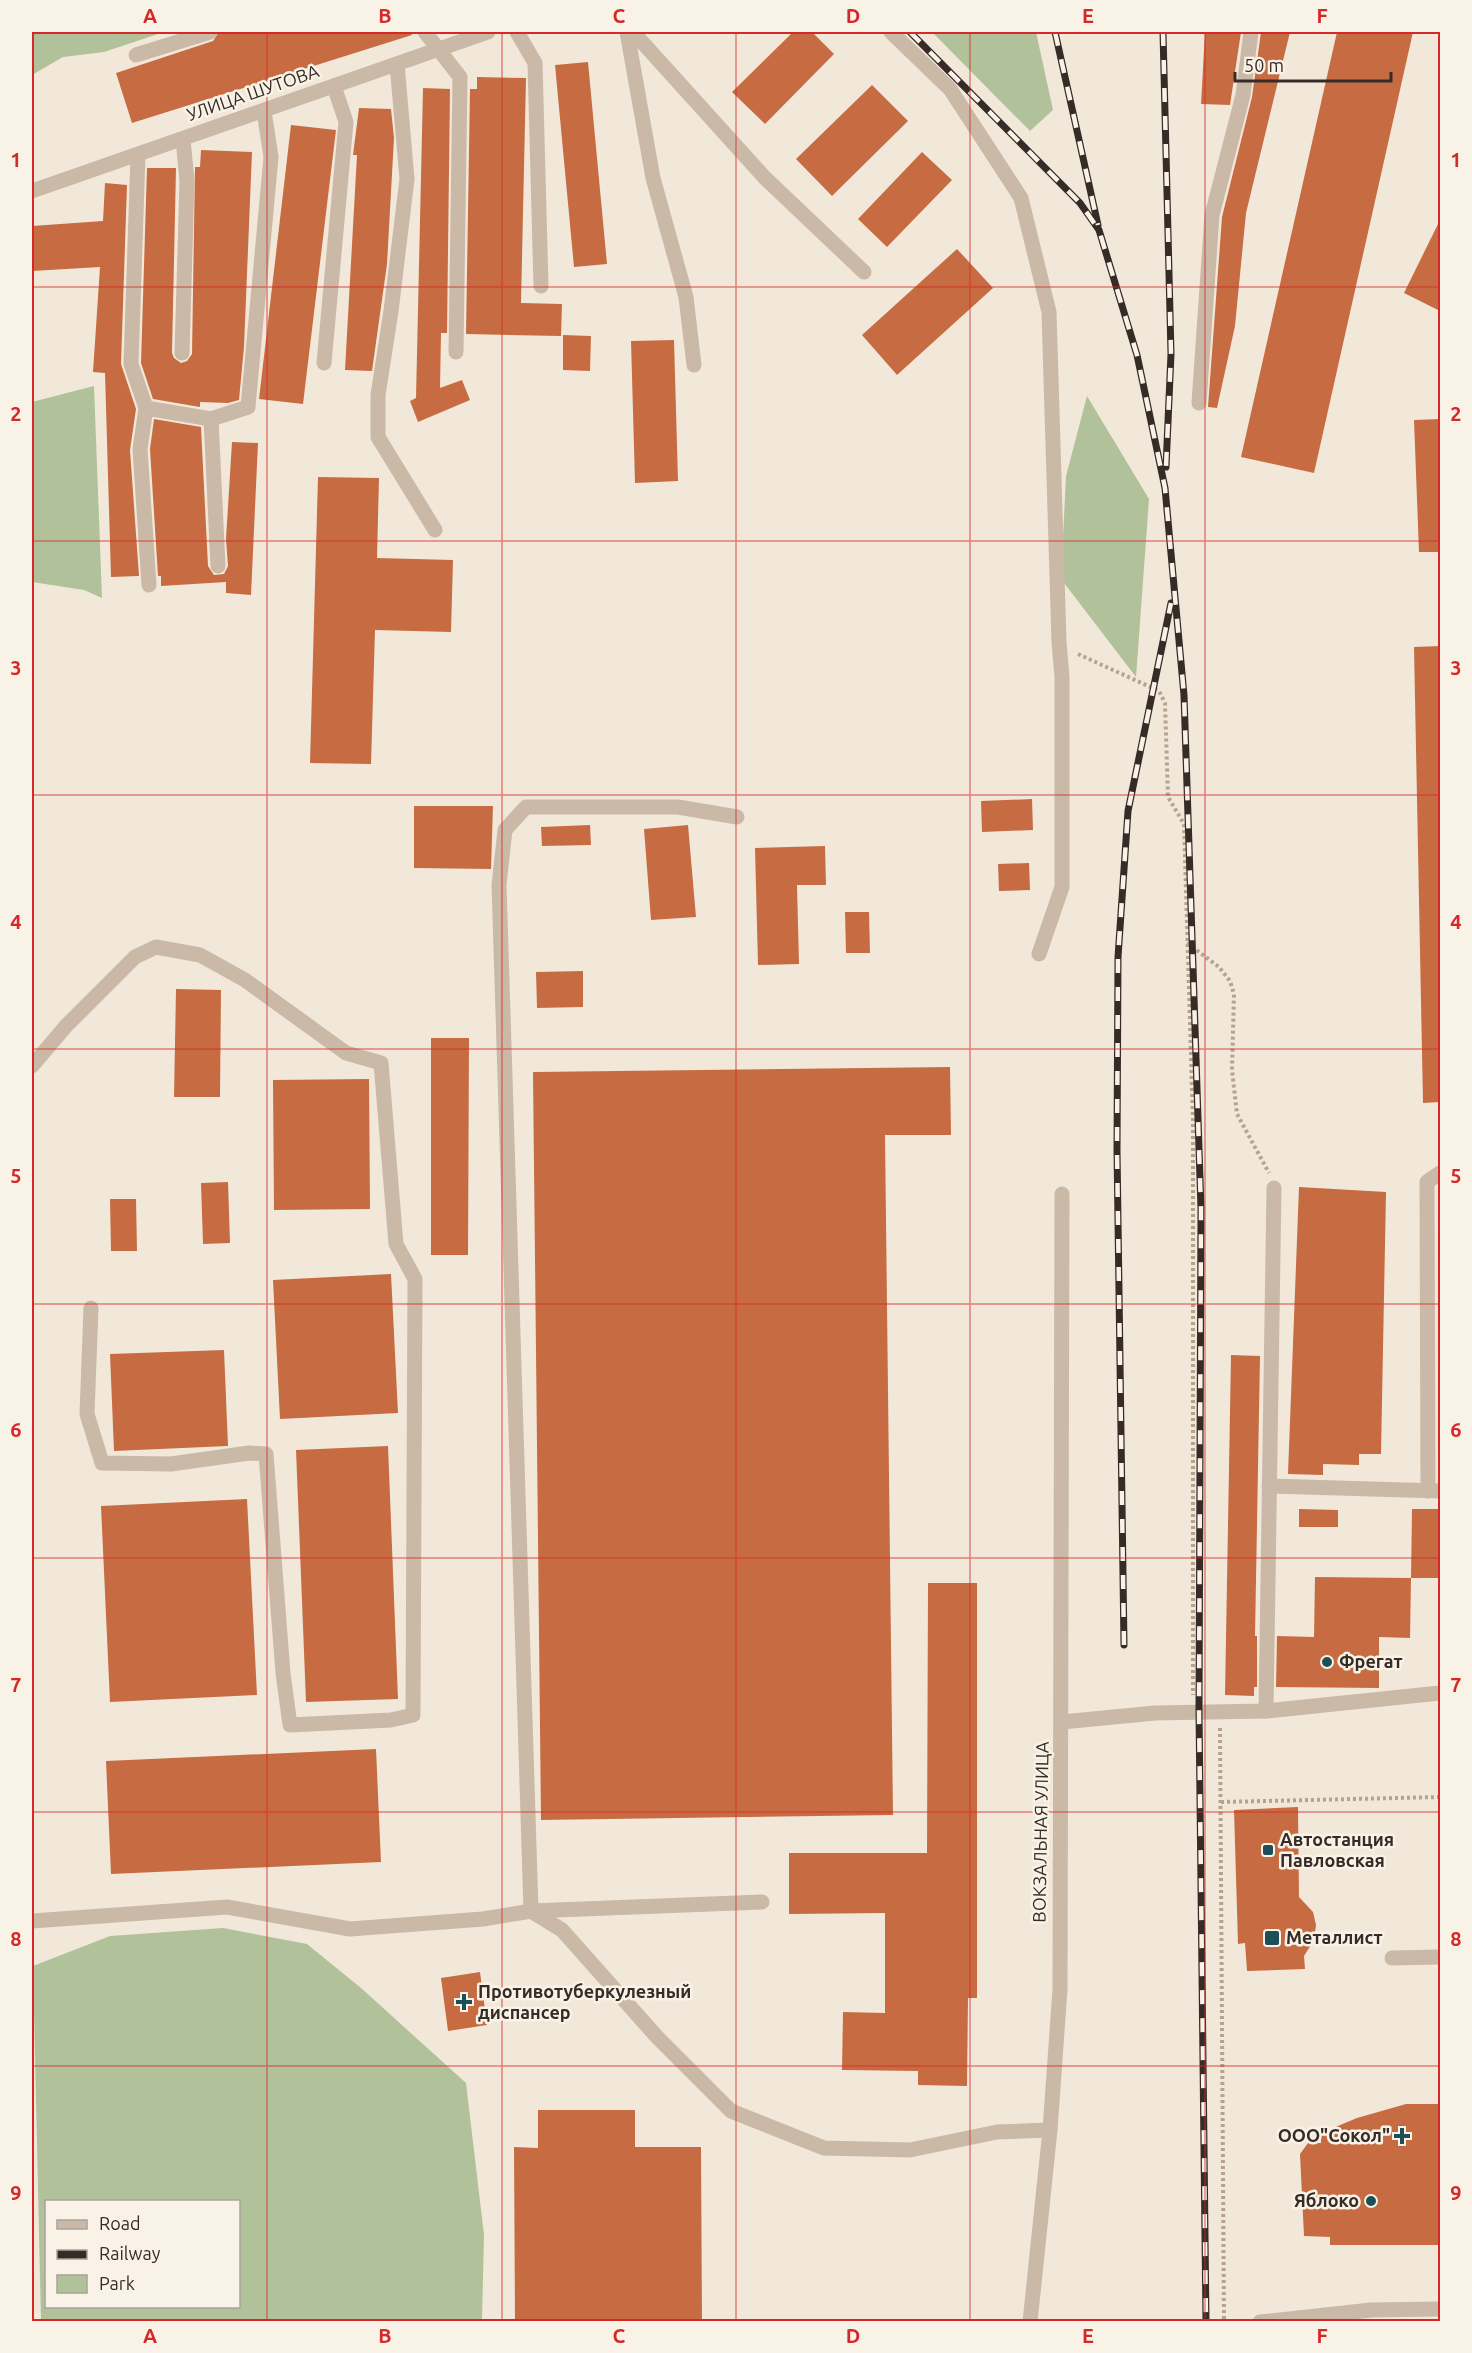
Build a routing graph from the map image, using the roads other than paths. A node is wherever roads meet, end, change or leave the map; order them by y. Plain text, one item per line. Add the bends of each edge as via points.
1 (210, 32) edge
2 (425, 32) edge
3 (488, 32) edge
4 (518, 32) edge
5 (627, 32) edge
6 (633, 32) edge
7 (891, 32) edge
8 (1251, 32) edge
9 (437, 49) junction
10 (136, 55) dead end
11 (397, 63) junction
12 (334, 86) junction
13 (264, 111) junction
14 (183, 139) junction
15 (138, 155) junction
16 (32, 190) edge
17 (864, 272) dead end
18 (541, 286) dead end
19 (456, 352) dead end
20 (182, 353) dead end
21 (324, 363) dead end
22 (694, 365) dead end
23 (1199, 403) dead end
24 (146, 408) junction
25 (211, 419) junction
26 (435, 530) dead end
27 (218, 566) dead end
28 (149, 585) dead end
29 (737, 817) dead end
30 (1039, 954) dead end
31 (32, 1066) edge
32 (1440, 1173) edge
33 (1274, 1188) road end
34 (1062, 1194) dead end
35 (91, 1308) dead end
36 (1269, 1486) junction
37 (1434, 1491) edge
38 (1440, 1693) edge
39 (1266, 1711) junction
40 (1062, 1722) junction
41 (762, 1902) dead end
42 (524, 1912) junction
43 (32, 1921) edge
44 (1440, 1957) edge
45 (1392, 1958) dead end
46 (1050, 2130) junction
47 (1440, 2309) edge
48 (1371, 2316) edge
49 (1030, 2322) edge
50 (1260, 2322) edge

1 - 10 street
2 - 9 street
3 - 9 street, УЛИЦА ШУТОВА
4 - 18 street via 535,63
5 - 22 street via 653,178 686,297
6 - 17 street via 765,178
7 - 30 street via 950,89 1021,198 1049,312 1062,677 1062,887
8 - 23 street via 1244,94 1212,215
9 - 11 street, УЛИЦА ШУТОВА
9 - 19 street via 460,77
11 - 12 street, УЛИЦА ШУТОВА
11 - 26 street via 407,179 378,394 378,438
12 - 13 street, УЛИЦА ШУТОВА
12 - 21 street via 346,122
13 - 14 street, УЛИЦА ШУТОВА
13 - 25 street via 271,157 248,407
14 - 15 street, УЛИЦА ШУТОВА
14 - 20 street via 188,181
15 - 16 street, УЛИЦА ШУТОВА
15 - 24 street via 131,364
24 - 25 street
24 - 28 street via 140,449
25 - 27 street
29 - 42 street via 678,807 526,807 505,830 499,885
31 - 35 street via 135,957 156,947 200,955 245,980 346,1053 381,1063 396,1244 415,1279 413,1715 391,1720 290,1725 266,1454 171,1464 102,1463 87,1414
32 - 37 street via 1427,1182
33 - 36 street
34 - 40 street
36 - 37 street
36 - 39 street
38 - 39 street, ВОКЗАЛЬНАЯ УЛИЦА
39 - 40 street, ВОКЗАЛЬНАЯ УЛИЦА via 1193,1711
40 - 46 street, ВОКЗАЛЬНАЯ УЛИЦА via 1060,1989
41 - 42 street
42 - 43 street via 350,1929 227,1907
42 - 46 street via 562,1929 657,2037 731,2111 824,2148 910,2150 997,2132
44 - 45 street
46 - 49 street, ВОКЗАЛЬНАЯ УЛИЦА
47 - 48 street
48 - 50 street

